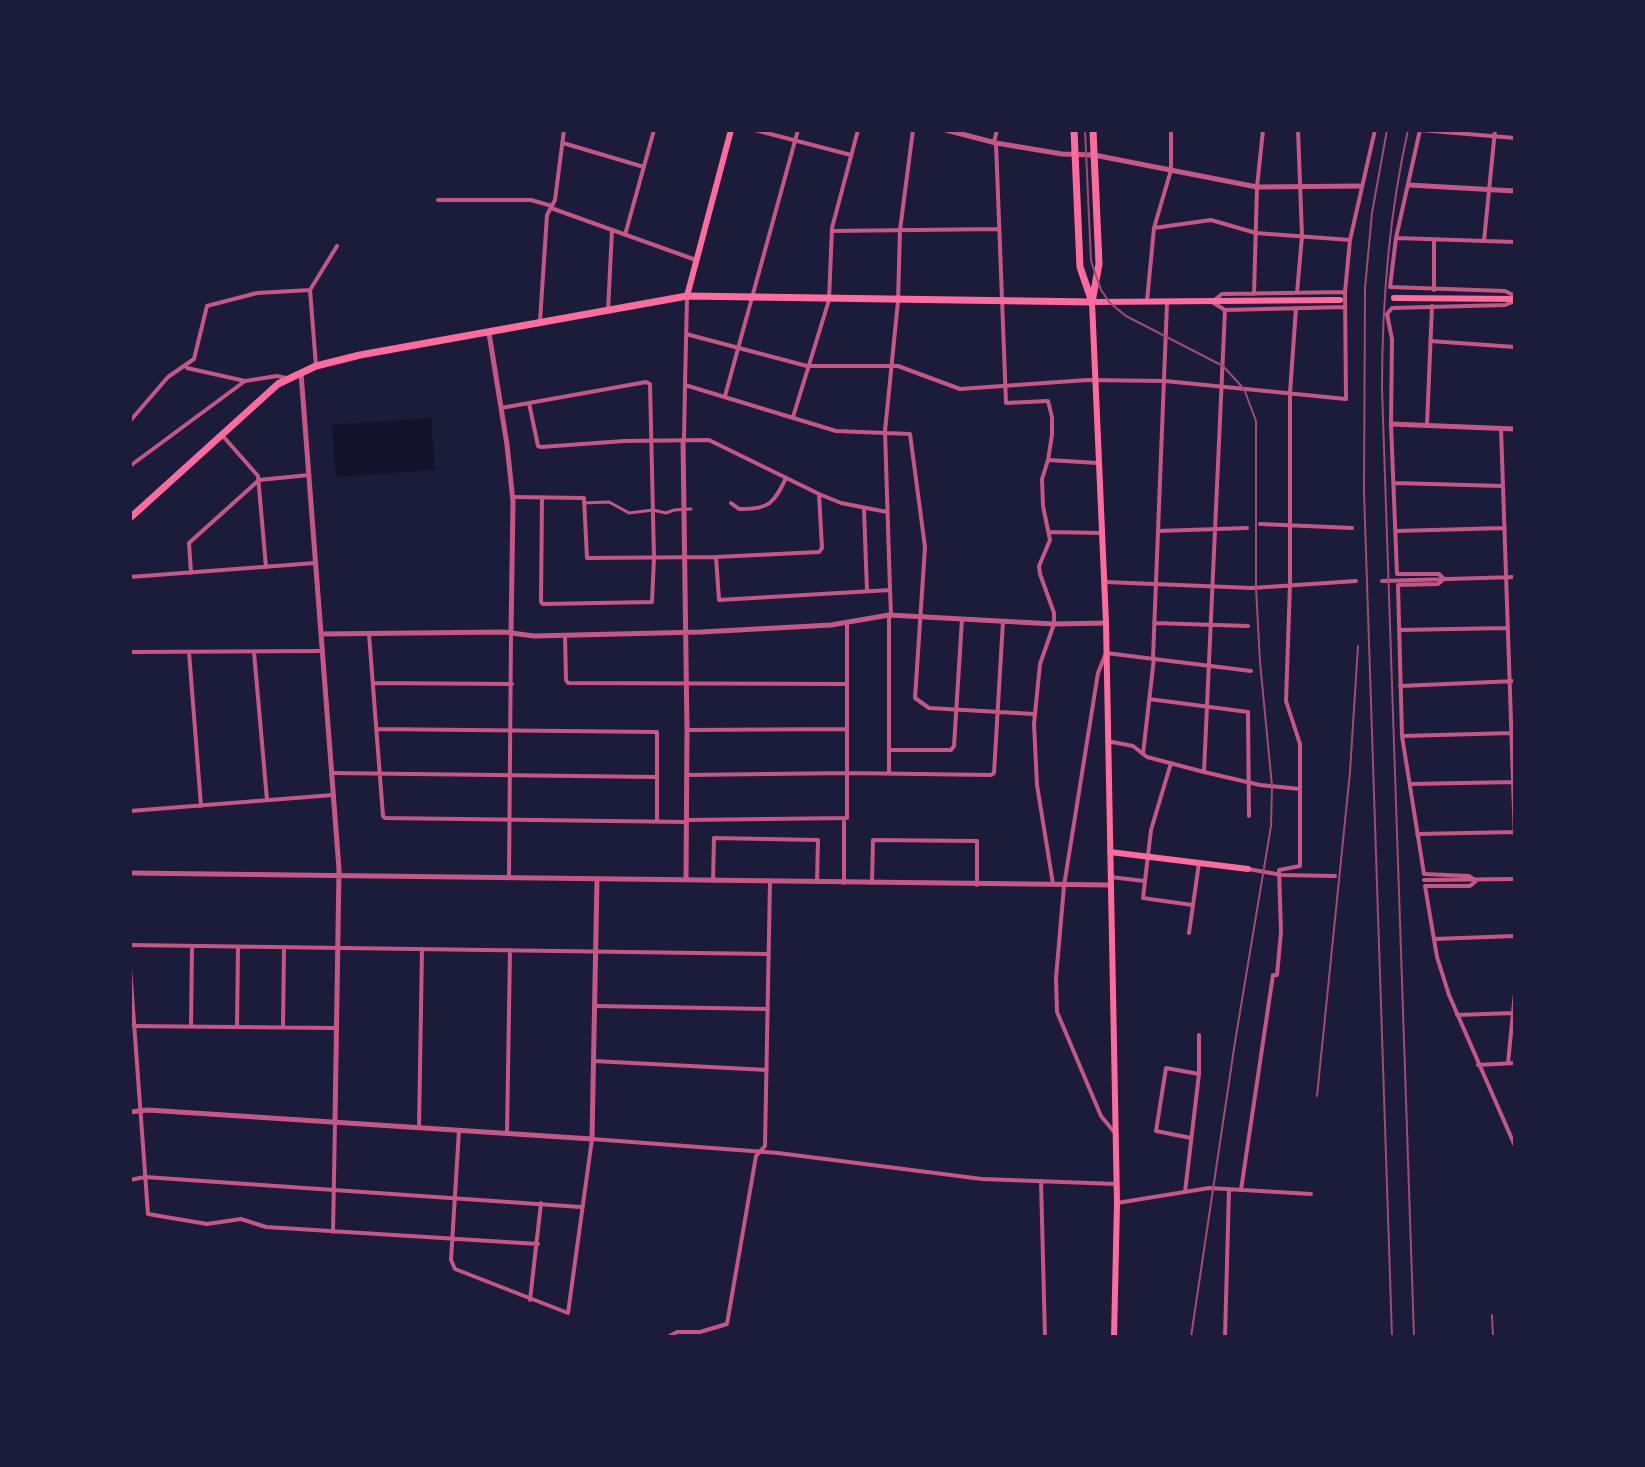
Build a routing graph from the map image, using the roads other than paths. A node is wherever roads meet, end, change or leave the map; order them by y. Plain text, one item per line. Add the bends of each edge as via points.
1 (564, 130) edge
2 (654, 130) edge
3 (731, 130) edge
4 (755, 130) edge
5 (798, 130) edge
6 (858, 130) edge
7 (913, 130) edge
8 (946, 130) edge
9 (997, 130) edge
10 (1074, 130) edge
11 (1093, 130) edge
12 (1171, 130) edge
13 (1263, 130) edge
14 (1298, 130) edge
15 (1375, 130) edge
16 (1420, 130) edge
17 (1495, 130) edge
18 (1493, 137) junction
19 (1515, 138) edge
20 (795, 141) junction
21 (563, 143) junction
22 (995, 143) junction
23 (851, 155) junction
24 (1094, 155) junction
25 (1075, 156) junction
26 (644, 167) junction
27 (1171, 170) junction
28 (1409, 185) junction
29 (1300, 186) junction
30 (1361, 186) junction
31 (1257, 187) junction
32 (1489, 189) junction
33 (1515, 191) edge
34 (438, 200) dead end
35 (552, 207) junction
36 (1154, 228) junction
37 (999, 229) junction
38 (612, 230) junction
39 (900, 230) junction
40 (832, 231) junction
41 (1256, 233) junction
42 (625, 235) junction
43 (1302, 236) junction
44 (1396, 238) junction
45 (1434, 239) junction
46 (1350, 240) junction
47 (1484, 241) junction
48 (1515, 242) edge
49 (337, 246) dead end
50 (696, 260) junction
51 (310, 290) junction
52 (1434, 290) junction
53 (1345, 292) junction
54 (1297, 293) junction
55 (1254, 294) junction
56 (687, 296) junction
57 (751, 296) junction
58 (1394, 298) dead end
59 (1515, 299) edge
60 (829, 300) junction
61 (1340, 300) dead end
62 (898, 301) junction
63 (1002, 302) junction
64 (1092, 302) junction
65 (1212, 302) junction
66 (1147, 303) junction
67 (1167, 303) junction
68 (1432, 306) junction
69 (1345, 307) junction
70 (1296, 308) junction
71 (1225, 310) junction
72 (608, 311) junction
73 (540, 323) junction
74 (489, 333) junction
75 (686, 334) junction
76 (1430, 341) junction
77 (1515, 347) edge
78 (738, 348) junction
79 (892, 365) junction
80 (316, 366) junction
81 (807, 366) junction
82 (185, 367) junction
83 (301, 372) junction
84 (287, 378) junction
85 (1095, 380) junction
86 (245, 381) junction
87 (1165, 381) junction
88 (685, 385) junction
89 (1005, 386) junction
90 (1222, 386) junction
91 (1290, 393) junction
92 (725, 396) junction
93 (529, 403) junction
94 (501, 408) junction
95 (793, 417) junction
96 (130, 421) edge
97 (1391, 424) junction
98 (1427, 425) junction
99 (1501, 428) junction
100 (1515, 429) edge
101 (885, 434) junction
102 (222, 435) junction
103 (652, 440) junction
104 (684, 440) junction
105 (1048, 460) junction
106 (1099, 463) junction
107 (130, 466) edge
108 (309, 475) junction
109 (786, 478) junction
110 (259, 480) junction
111 (1395, 483) junction
112 (1503, 486) junction
113 (819, 494) junction
114 (512, 497) junction
115 (542, 497) junction
116 (584, 503) junction
117 (731, 503) dead end
118 (687, 509) junction
119 (864, 509) junction
120 (653, 510) junction
121 (887, 512) junction
122 (130, 518) edge
123 (1260, 524) dead end
124 (1290, 524) junction
125 (1215, 528) junction
126 (1247, 528) dead end
127 (1352, 528) dead end
128 (1505, 528) junction
129 (1158, 531) junction
130 (1396, 531) junction
131 (1049, 532) junction
132 (1102, 533) junction
133 (716, 557) junction
134 (654, 558) junction
135 (685, 558) junction
136 (316, 563) junction
137 (266, 567) junction
138 (191, 573) junction
139 (130, 577) edge
140 (1506, 577) junction
141 (1515, 577) edge
142 (1444, 579) junction
143 (1356, 581) dead end
144 (1382, 581) dead end
145 (1105, 582) junction
146 (1156, 583) junction
147 (1290, 584) junction
148 (1212, 588) junction
149 (890, 590) junction
150 (867, 591) junction
151 (890, 615) junction
152 (921, 616) junction
153 (962, 619) junction
154 (1003, 621) junction
155 (847, 623) junction
156 (1106, 623) junction
157 (1154, 623) junction
158 (1054, 624) junction
159 (1211, 625) junction
160 (1248, 626) dead end
161 (1508, 628) junction
162 (1399, 630) junction
163 (511, 633) junction
164 (686, 633) junction
165 (321, 634) junction
166 (369, 634) junction
167 (565, 635) junction
168 (323, 651) junction
169 (130, 652) edge
170 (189, 652) junction
171 (254, 652) junction
172 (1106, 653) junction
173 (1154, 658) junction
174 (1209, 665) junction
175 (1251, 671) dead end
176 (1512, 681) edge
177 (373, 683) junction
178 (512, 684) junction
179 (847, 684) junction
180 (687, 685) junction
181 (1400, 686) junction
182 (1149, 699) junction
183 (1207, 707) junction
184 (956, 709) junction
185 (997, 712) junction
186 (1034, 714) junction
187 (376, 729) junction
188 (847, 729) junction
189 (511, 730) junction
190 (687, 730) junction
191 (1512, 733) junction
192 (1402, 736) junction
193 (1107, 741) junction
194 (889, 750) junction
195 (1143, 754) junction
196 (1171, 763) junction
197 (380, 772) junction
198 (1204, 772) junction
199 (332, 773) junction
200 (847, 773) junction
201 (889, 774) junction
202 (687, 775) junction
203 (510, 776) junction
204 (657, 777) junction
205 (1248, 781) junction
206 (1514, 782) edge
207 (1410, 784) junction
208 (1300, 789) junction
209 (333, 795) junction
210 (267, 800) junction
211 (201, 806) junction
212 (130, 811) edge
213 (1249, 816) dead end
214 (844, 818) junction
215 (510, 821) junction
216 (687, 821) junction
217 (657, 822) junction
218 (1515, 832) edge
219 (1417, 834) junction
220 (1515, 839) edge
221 (1110, 852) junction
222 (1147, 856) junction
223 (1199, 863) junction
224 (1248, 869) joint
225 (130, 873) edge
226 (1277, 874) junction
227 (339, 876) junction
228 (1335, 876) dead end
229 (509, 878) junction
230 (597, 879) junction
231 (1515, 879) edge
232 (686, 880) junction
233 (1424, 880) dead end
234 (713, 881) junction
235 (770, 881) junction
236 (1110, 881) junction
237 (1144, 881) junction
238 (1476, 881) junction
239 (817, 882) junction
240 (844, 883) junction
241 (872, 883) junction
242 (977, 885) junction
243 (1053, 886) junction
244 (1064, 886) junction
245 (1192, 905) junction
246 (1189, 933) dead end
247 (1515, 936) edge
248 (1434, 939) junction
249 (130, 945) edge
250 (192, 946) junction
251 (238, 947) junction
252 (284, 947) junction
253 (337, 949) junction
254 (422, 949) junction
255 (510, 950) junction
256 (597, 952) junction
257 (769, 954) junction
258 (130, 968) edge
259 (1515, 993) edge
260 (596, 1006) junction
261 (768, 1009) junction
262 (1513, 1013) junction
263 (1457, 1015) junction
264 (132, 1026) edge
265 (191, 1027) junction
266 (237, 1027) junction
267 (283, 1027) junction
268 (336, 1028) junction
269 (1199, 1035) dead end
270 (594, 1061) junction
271 (1508, 1063) junction
272 (1515, 1063) edge
273 (1478, 1065) junction
274 (767, 1070) junction
275 (1199, 1074) junction
276 (140, 1110) junction
277 (130, 1112) edge
278 (335, 1121) junction
279 (419, 1128) junction
280 (459, 1130) junction
281 (507, 1133) junction
282 (1115, 1133) junction
283 (1191, 1138) junction
284 (592, 1139) junction
285 (1515, 1146) edge
286 (761, 1151) junction
287 (145, 1177) junction
288 (130, 1180) edge
289 (1041, 1181) junction
290 (1116, 1184) junction
291 (333, 1189) junction
292 (1229, 1189) junction
293 (1241, 1190) junction
294 (1185, 1192) junction
295 (1311, 1194) dead end
296 (455, 1198) junction
297 (541, 1203) junction
298 (1117, 1203) junction
299 (581, 1207) junction
300 (333, 1232) junction
301 (452, 1237) junction
302 (538, 1244) junction
303 (530, 1300) junction
304 (668, 1337) edge
305 (1045, 1337) edge
306 (1114, 1337) edge
307 (1225, 1337) edge

1 - 21 street
2 - 26 street
3 - 50 main road
4 - 20 street
5 - 20 street
6 - 23 street
7 - 39 street
8 - 22 street
9 - 22 street
10 - 25 main road
11 - 24 main road
12 - 27 street
13 - 31 street
14 - 29 street
15 - 30 street
16 - 18 street
16 - 28 street
17 - 18 street
18 - 19 street
18 - 32 street
20 - 23 street
20 - 57 street
21 - 26 street
21 - 35 street
22 - 25 street
22 - 37 street
23 - 40 street
24 - 25 street
24 - 27 street
24 - 64 main road via 1099,264
25 - 64 main road via 1080,267
26 - 42 street
27 - 31 street
27 - 36 street
28 - 32 street
28 - 44 street
29 - 30 street
29 - 31 street
29 - 43 street
30 - 46 street
31 - 41 street
32 - 33 street
32 - 47 street
34 - 35 street via 531,200
35 - 38 street
35 - 73 street via 547,215
36 - 41 street via 1211,220
36 - 66 street
37 - 39 street
37 - 63 street
38 - 42 street
38 - 72 street
39 - 40 street
39 - 62 street
40 - 60 street
41 - 43 street
41 - 55 street
42 - 50 street
43 - 46 street
43 - 54 street
44 - 45 street
44 - 52 street via 1390,287
45 - 47 street
45 - 52 street
46 - 53 street
47 - 48 street
49 - 51 street
50 - 56 main road
51 - 80 street
51 - 82 street via 257,293 207,306 197,352
52 - 59 street via 1505,291
53 - 54 street
53 - 69 street
54 - 55 street
55 - 65 street via 1222,294
56 - 57 main road
56 - 72 main road
56 - 75 street
57 - 60 main road
57 - 78 street
58 - 59 main road
59 - 68 street via 1505,305
60 - 62 main road
60 - 81 street
61 - 65 main road
62 - 63 main road
62 - 79 street
63 - 64 main road
63 - 89 street
64 - 66 main road
64 - 85 main road
65 - 67 main road
65 - 71 street
66 - 67 main road
67 - 87 street
68 - 76 street
68 - 97 street via 1392,308 1387,314 1392,339
69 - 70 street
69 - 91 street via 1346,399
70 - 71 street
70 - 91 street
71 - 90 street
72 - 73 main road
73 - 74 main road
74 - 80 main road
74 - 94 street
75 - 78 street
75 - 88 street
76 - 77 street
76 - 98 street
78 - 81 street
78 - 92 street
79 - 81 street
79 - 89 street via 960,389
79 - 101 street
80 - 83 main road
81 - 95 street
82 - 86 street
82 - 96 street via 168,377
83 - 84 main road
83 - 108 street
84 - 86 street
84 - 102 main road
85 - 87 street
85 - 89 street
85 - 106 main road
86 - 107 street
87 - 90 street
87 - 129 street
88 - 92 street
88 - 104 street
89 - 105 street via 1006,403 1048,401
90 - 91 street
90 - 125 street
91 - 124 street
92 - 95 street
93 - 94 street
93 - 103 street via 541,447
93 - 103 street via 646,382 651,388
94 - 114 street
95 - 101 street via 836,431
97 - 98 street
97 - 111 street
98 - 99 street
99 - 100 street
99 - 112 street
101 - 121 street
101 - 152 street via 910,434 925,547
102 - 110 street
102 - 122 main road
103 - 104 street
103 - 120 street
104 - 109 street via 719,443
104 - 118 street
105 - 106 street
105 - 131 street via 1042,479
106 - 132 main road
108 - 110 street
108 - 136 street
109 - 113 street
109 - 117 street via 777,497 760,509 739,509
110 - 137 street
110 - 138 street via 189,543
111 - 112 street
111 - 130 street
112 - 128 street
113 - 119 street
113 - 133 street via 819,552
114 - 115 street
114 - 163 street
115 - 116 street via 584,498
115 - 134 street via 543,604 652,602
116 - 120 street via 609,502 629,513
116 - 134 street via 587,558
118 - 120 street
118 - 135 street
119 - 121 street
119 - 150 street
120 - 134 street
121 - 149 street
123 - 124 street
124 - 127 street
124 - 147 street
125 - 126 street
125 - 129 street
125 - 148 street
128 - 130 street
128 - 140 street
129 - 146 street
130 - 142 street via 1397,574 1439,574
131 - 132 street
131 - 158 street via 1039,566
132 - 145 main road
133 - 135 street
133 - 150 street via 719,600
134 - 135 street
135 - 164 street
136 - 137 street
136 - 165 street
137 - 138 street
138 - 139 street
140 - 141 street
140 - 142 street
140 - 161 street
142 - 144 street
142 - 162 street via 1438,584 1398,585
143 - 147 street
145 - 146 street
145 - 156 main road
146 - 148 street
146 - 157 street
147 - 148 street
147 - 208 street via 1286,701 1299,735
148 - 159 street
149 - 150 street
149 - 151 street
151 - 152 street
151 - 155 street
151 - 194 street
152 - 153 street
152 - 184 street via 915,698 929,708
153 - 154 street
153 - 184 street
154 - 158 street
154 - 185 street
155 - 164 street
155 - 179 street
156 - 158 street
156 - 172 main road
157 - 159 street
157 - 173 street
158 - 186 street via 1040,664
159 - 160 street
159 - 174 street
161 - 162 street
161 - 176 street
162 - 181 street
163 - 166 street
163 - 167 street
163 - 178 street
164 - 167 street
164 - 180 street
165 - 166 street
165 - 168 street
166 - 177 street
167 - 180 street via 568,683
168 - 171 street
168 - 199 street
169 - 170 street
170 - 171 street
170 - 211 street
171 - 210 street
172 - 173 street
172 - 193 main road
172 - 244 street via 1098,673
173 - 174 street
173 - 182 street
174 - 175 street
174 - 183 street
176 - 181 street
176 - 191 street
177 - 178 street
177 - 187 street
178 - 189 street
179 - 180 street
179 - 188 street
180 - 190 street
181 - 192 street
182 - 183 street
182 - 195 street
183 - 198 street
183 - 205 street via 1248,712
184 - 185 street
184 - 194 street via 951,750
185 - 186 street
185 - 201 street via 991,775
186 - 243 street via 1037,785
187 - 189 street
187 - 197 street
188 - 190 street
188 - 200 street
189 - 203 street
189 - 204 street via 657,732
190 - 202 street
191 - 192 street
191 - 206 street
192 - 207 street
193 - 195 street via 1133,746
193 - 221 main road
194 - 201 street
195 - 196 street
196 - 198 street
196 - 222 street
197 - 199 street
197 - 203 street
197 - 215 street via 385,818
198 - 205 street
199 - 209 street
200 - 201 street
200 - 202 street
200 - 214 street
202 - 216 street
203 - 204 street
203 - 215 street
204 - 217 street
205 - 208 street
205 - 213 street
206 - 207 street
206 - 218 street
207 - 219 street
208 - 226 street via 1300,866
209 - 210 street
209 - 227 street
210 - 211 street
211 - 212 street
214 - 216 street
214 - 240 street
215 - 217 street
215 - 229 street
216 - 217 street
216 - 232 street
218 - 219 street
218 - 220 street
219 - 238 street via 1424,874 1469,876
221 - 222 main road
221 - 236 main road
222 - 223 main road
222 - 237 street
223 - 224 main road
223 - 245 street
224 - 226 street
225 - 227 street
226 - 228 street
226 - 293 street via 1277,975
227 - 229 street
227 - 253 street
229 - 230 street
230 - 232 street
230 - 256 street
231 - 238 street
232 - 234 street
233 - 238 street
234 - 235 street
234 - 239 street via 714,838 729,838 818,840
235 - 239 street
235 - 257 street
236 - 237 street
236 - 244 street
236 - 282 main road
237 - 245 street via 1143,898
238 - 248 street via 1470,886 1425,886
239 - 240 street
240 - 241 street
241 - 242 street
241 - 242 street via 873,840 977,841
242 - 243 street
243 - 244 street
244 - 282 street via 1057,1012 1101,1116
245 - 246 street
247 - 248 street
248 - 263 street
249 - 250 street
250 - 251 street
250 - 265 street
251 - 252 street
251 - 266 street
252 - 253 street
252 - 267 street
253 - 254 street
253 - 268 street
254 - 255 street
254 - 279 street
255 - 256 street
255 - 281 street
256 - 257 street
256 - 260 street
257 - 261 street
258 - 264 street
259 - 262 street
260 - 261 street
260 - 270 street
261 - 274 street
262 - 263 street
262 - 271 street
263 - 273 street
264 - 265 street
264 - 276 street
265 - 266 street
266 - 267 street
267 - 268 street
268 - 278 street
269 - 275 street
270 - 274 street
270 - 284 street
271 - 272 street
271 - 273 street
273 - 285 street
274 - 286 street
275 - 283 street
275 - 283 street via 1166,1068 1156,1131
276 - 277 street
276 - 278 street
276 - 287 street
278 - 279 street
278 - 291 street
279 - 280 street
280 - 281 street
280 - 296 street
281 - 284 street
282 - 290 main road
283 - 294 street
284 - 286 street
284 - 299 street
286 - 289 street via 982,1179
286 - 304 street via 727,1324
287 - 288 street
287 - 291 street
287 - 300 street via 148,1214 207,1224 241,1219 266,1227
289 - 290 street
289 - 305 street
290 - 298 main road
291 - 296 street
291 - 300 street
292 - 293 street
292 - 294 street
292 - 307 street
293 - 295 street
294 - 298 street
296 - 297 street
296 - 301 street
297 - 299 street
297 - 302 street
298 - 306 main road
299 - 303 street via 568,1313
300 - 301 street
301 - 302 street
301 - 303 street via 455,1269
302 - 303 street

